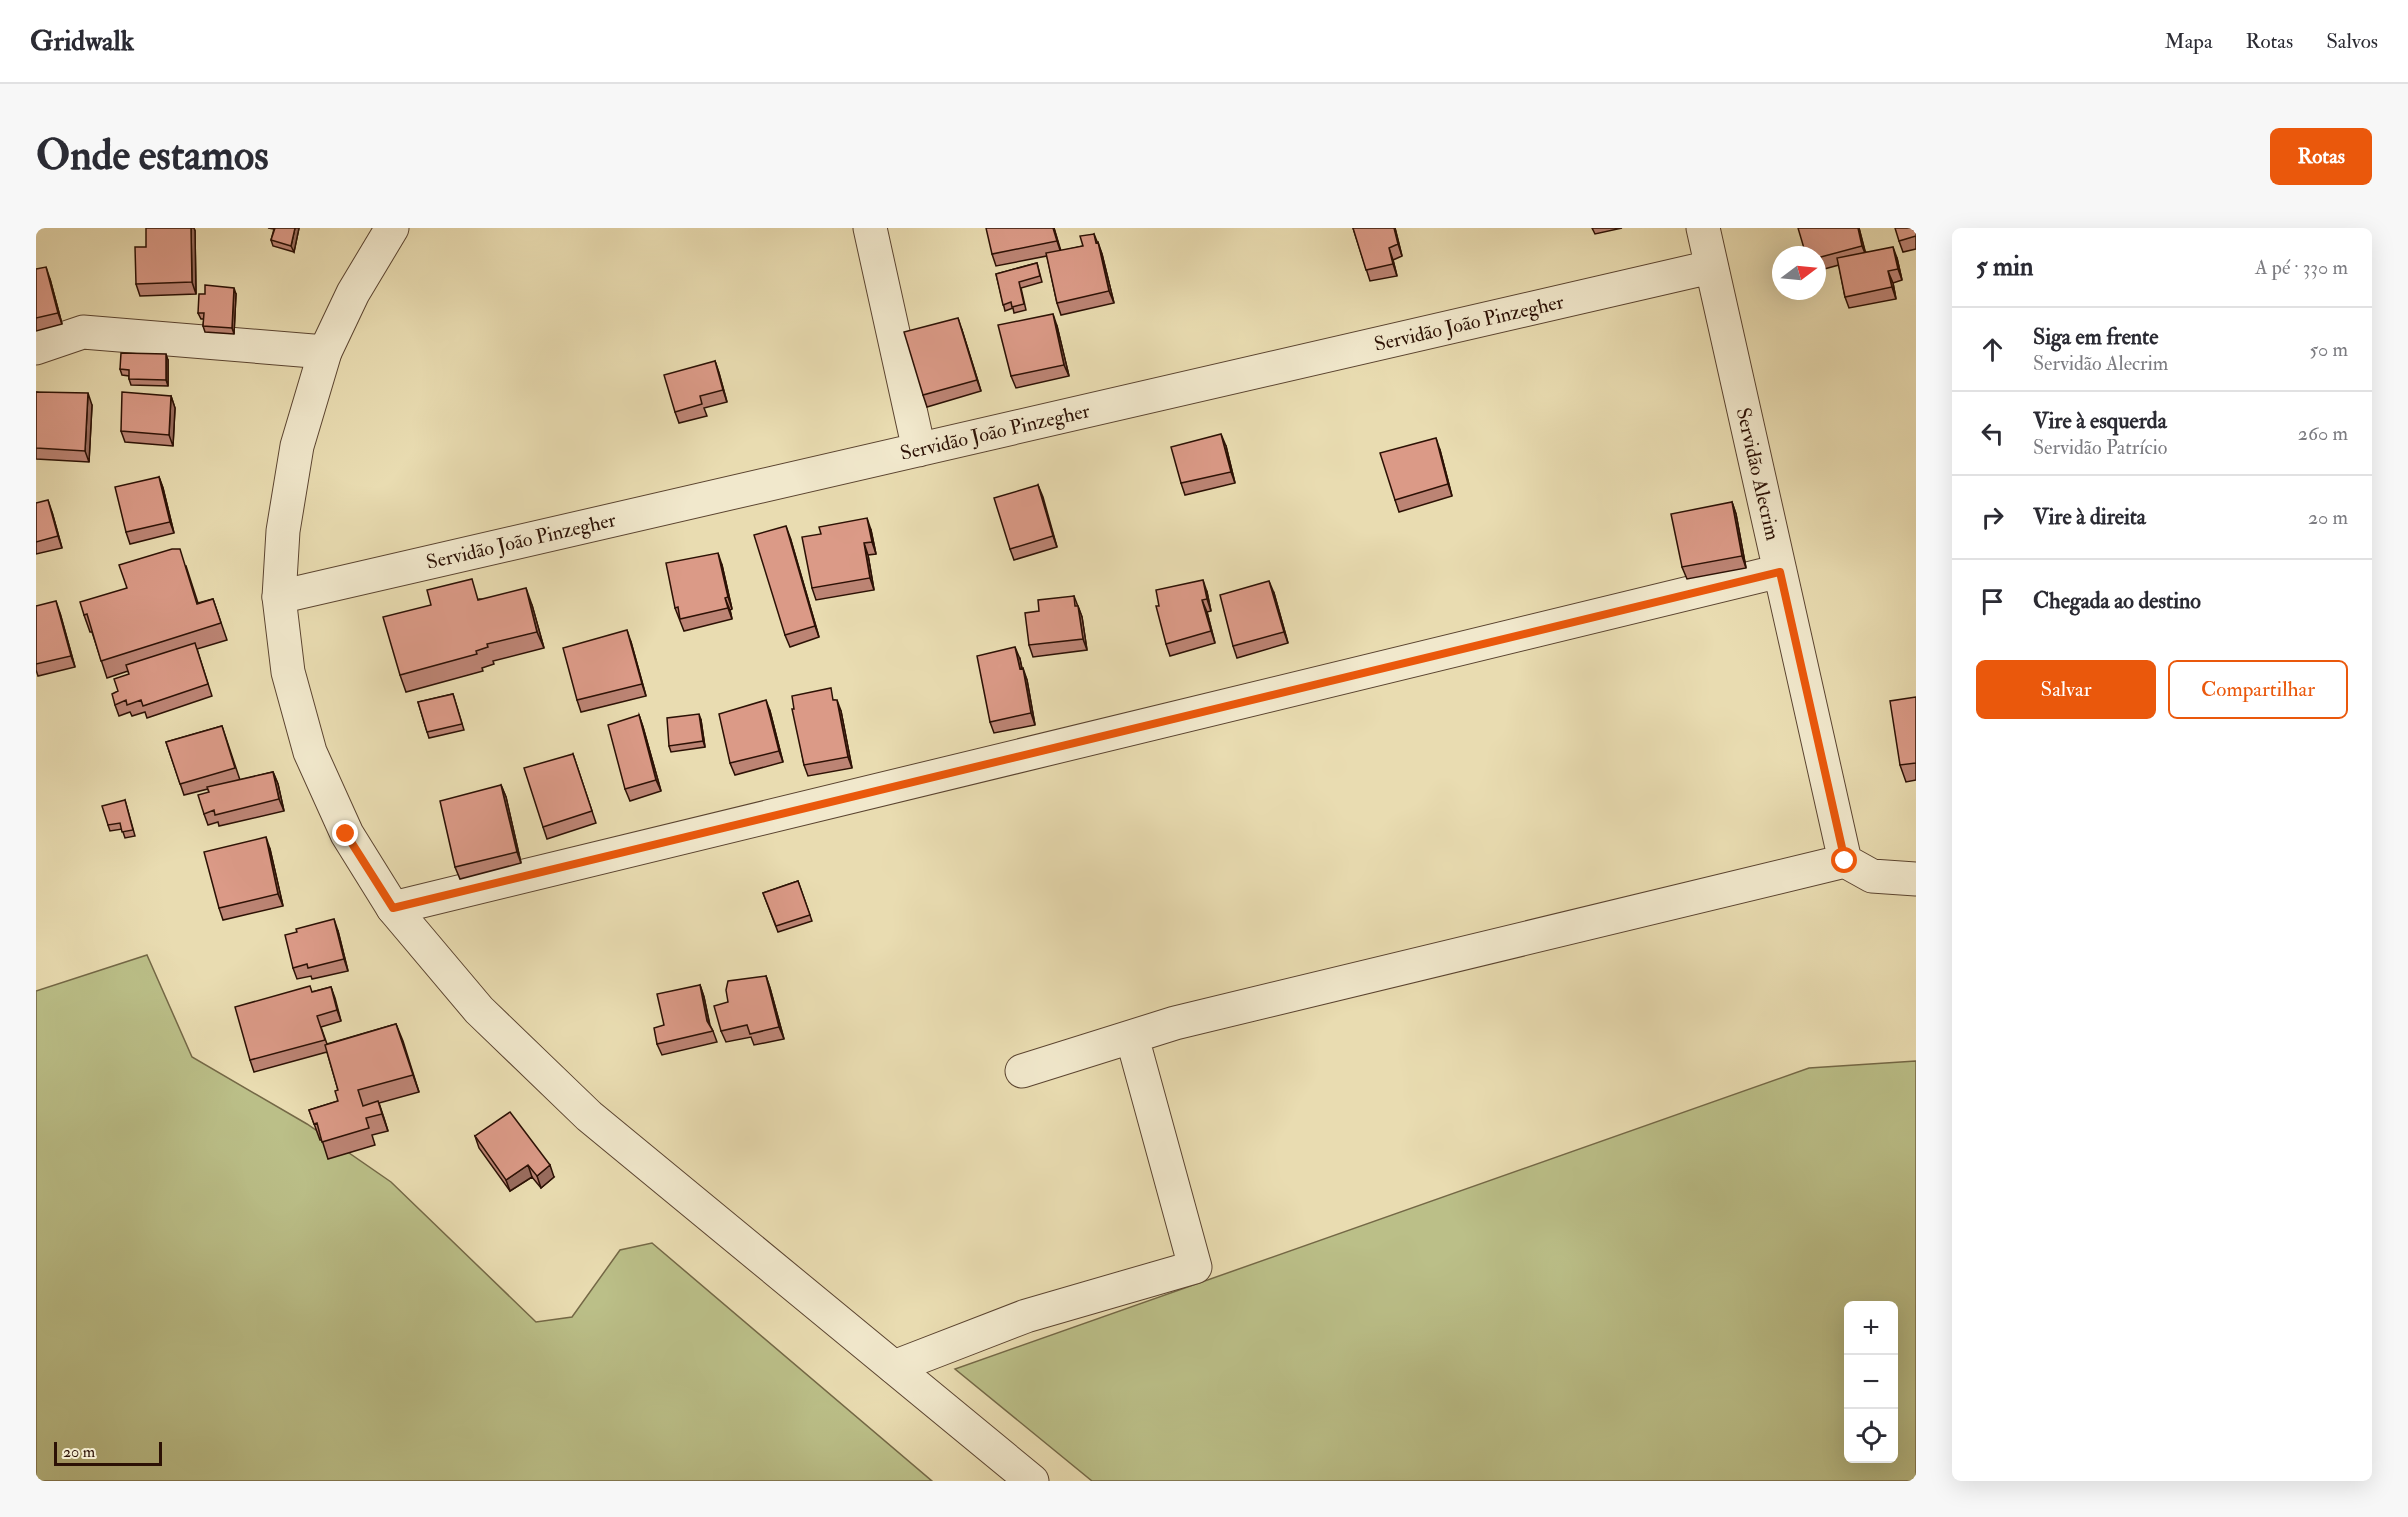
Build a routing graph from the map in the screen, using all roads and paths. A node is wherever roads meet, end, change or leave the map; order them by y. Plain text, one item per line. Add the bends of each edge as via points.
1 (392, 228) edge
2 (870, 228) edge
3 (1702, 228) edge
4 (1711, 267) junction
5 (36, 348) edge
6 (326, 352) junction
7 (919, 450) junction
8 (1780, 572) junction
9 (279, 597) junction
10 (1845, 861) junction
11 (1916, 879) edge
12 (393, 908) junction
13 (1132, 1037) junction
14 (1023, 1071) dead end
15 (894, 1367) junction
16 (1032, 1481) edge

1 - 6 street via 353,293
2 - 7 street
3 - 4 street, Servidão Alecrim
4 - 7 street, Servidão João Pinzegher
4 - 8 street, Servidão Alecrim
5 - 6 street via 83,332
6 - 9 street via 297,446 283,531
7 - 9 street, Servidão João Pinzegher
8 - 10 street, Servidão Alecrim
8 - 12 street
9 - 12 street via 288,672 310,752 346,834
10 - 11 street via 1872,876
10 - 13 street via 1175,1023
12 - 15 street via 479,1010 589,1116
13 - 14 street
13 - 15 street via 1195,1267 1026,1316
15 - 16 street

